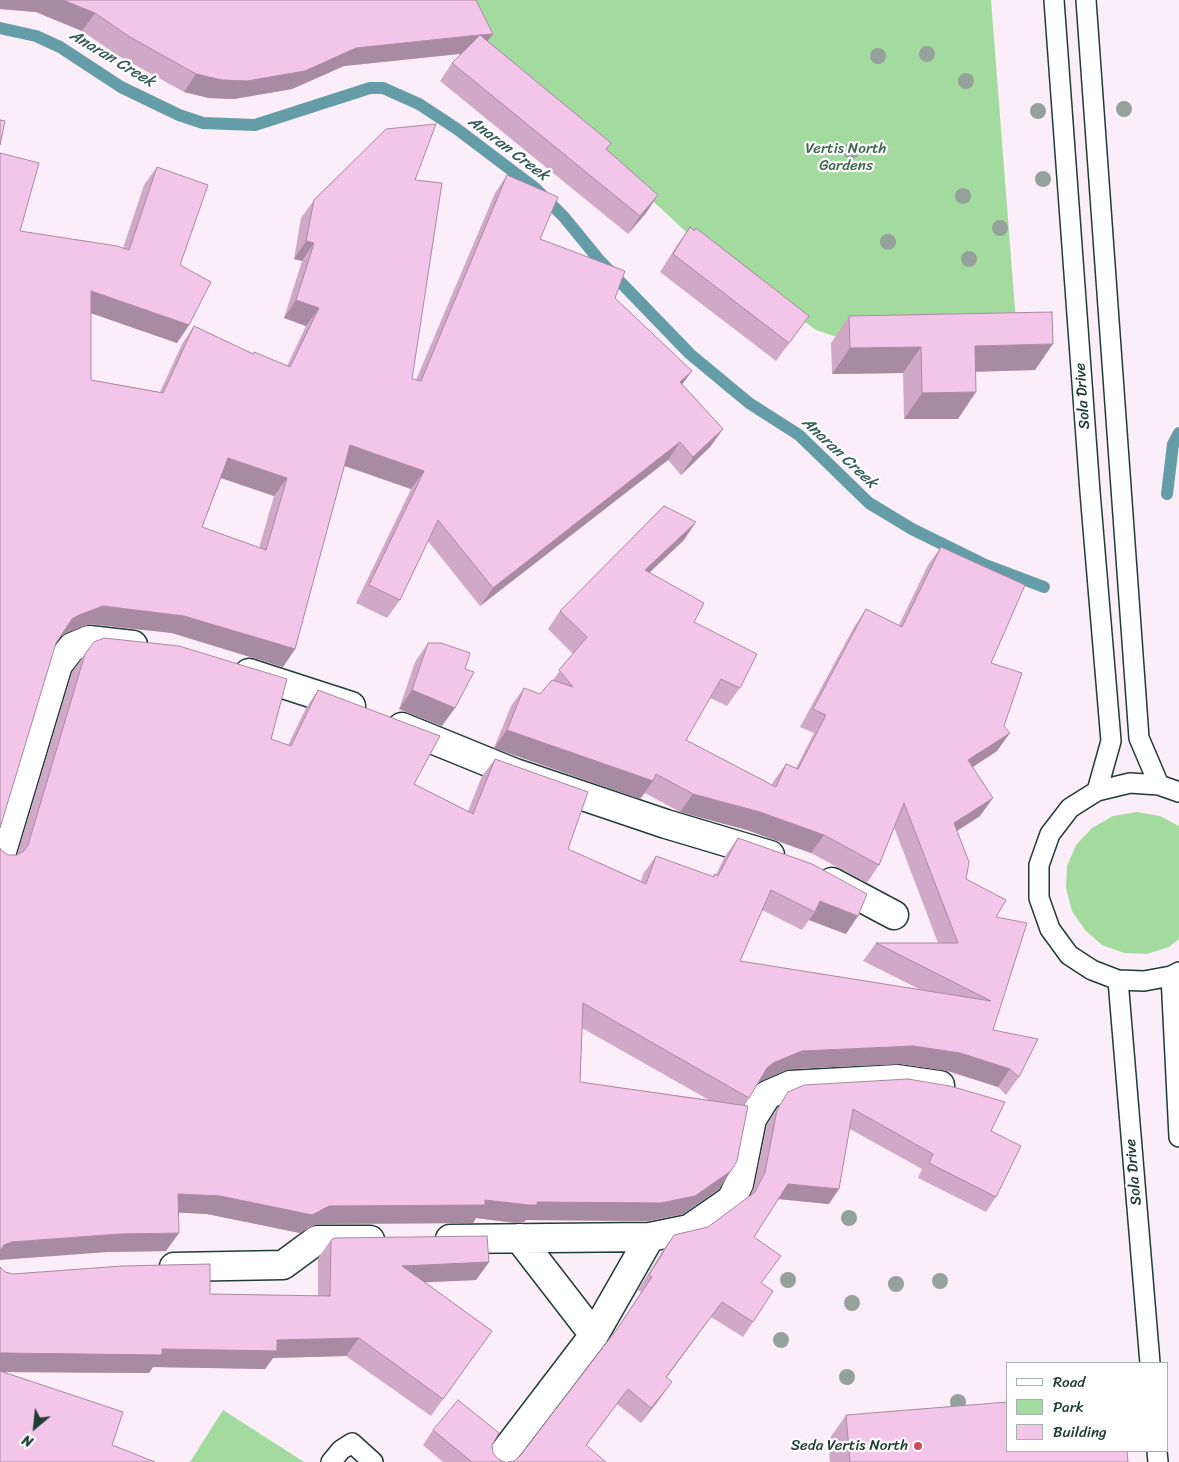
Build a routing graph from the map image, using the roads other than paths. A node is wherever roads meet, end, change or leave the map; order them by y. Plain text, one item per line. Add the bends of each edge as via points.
1 (1054, 0) edge
2 (1086, 0) edge
3 (161, 648) edge
4 (225, 666) edge
5 (1159, 785) junction
6 (1097, 791) junction
7 (1179, 792) edge
8 (0, 858) edge
9 (894, 915) dead end
10 (1175, 974) edge
11 (1118, 980) junction
12 (966, 1094) edge
13 (1179, 1137) edge
14 (650, 1237) junction
15 (519, 1238) junction
16 (423, 1239) edge
17 (394, 1240) edge
18 (147, 1268) edge
19 (594, 1336) junction
20 (1150, 1362) edge
21 (331, 1462) edge
22 (373, 1462) edge
23 (496, 1462) edge

1 - 6 lane, Sola Drive via 1111,741
2 - 5 lane, Sola Drive via 1139,738
3 - 8 street via 89,640 72,647 58,665
4 - 9 street via 337,700 515,773 666,824 743,845 805,868
5 - 6 lane via 1130,783
5 - 7 lane
6 - 11 lane via 1070,808 1050,834 1039,865 1039,898 1050,929 1070,954 1092,970
10 - 11 lane via 1144,981
10 - 13 lane
11 - 20 lane, Sola Drive
12 - 14 street via 943,1086 898,1079 790,1085 768,1095 752,1119 740,1184 731,1200 688,1229
14 - 15 street
14 - 19 street
15 - 16 street
15 - 19 street
17 - 18 street via 317,1240 283,1265
19 - 23 street
21 - 22 lane via 352,1443

